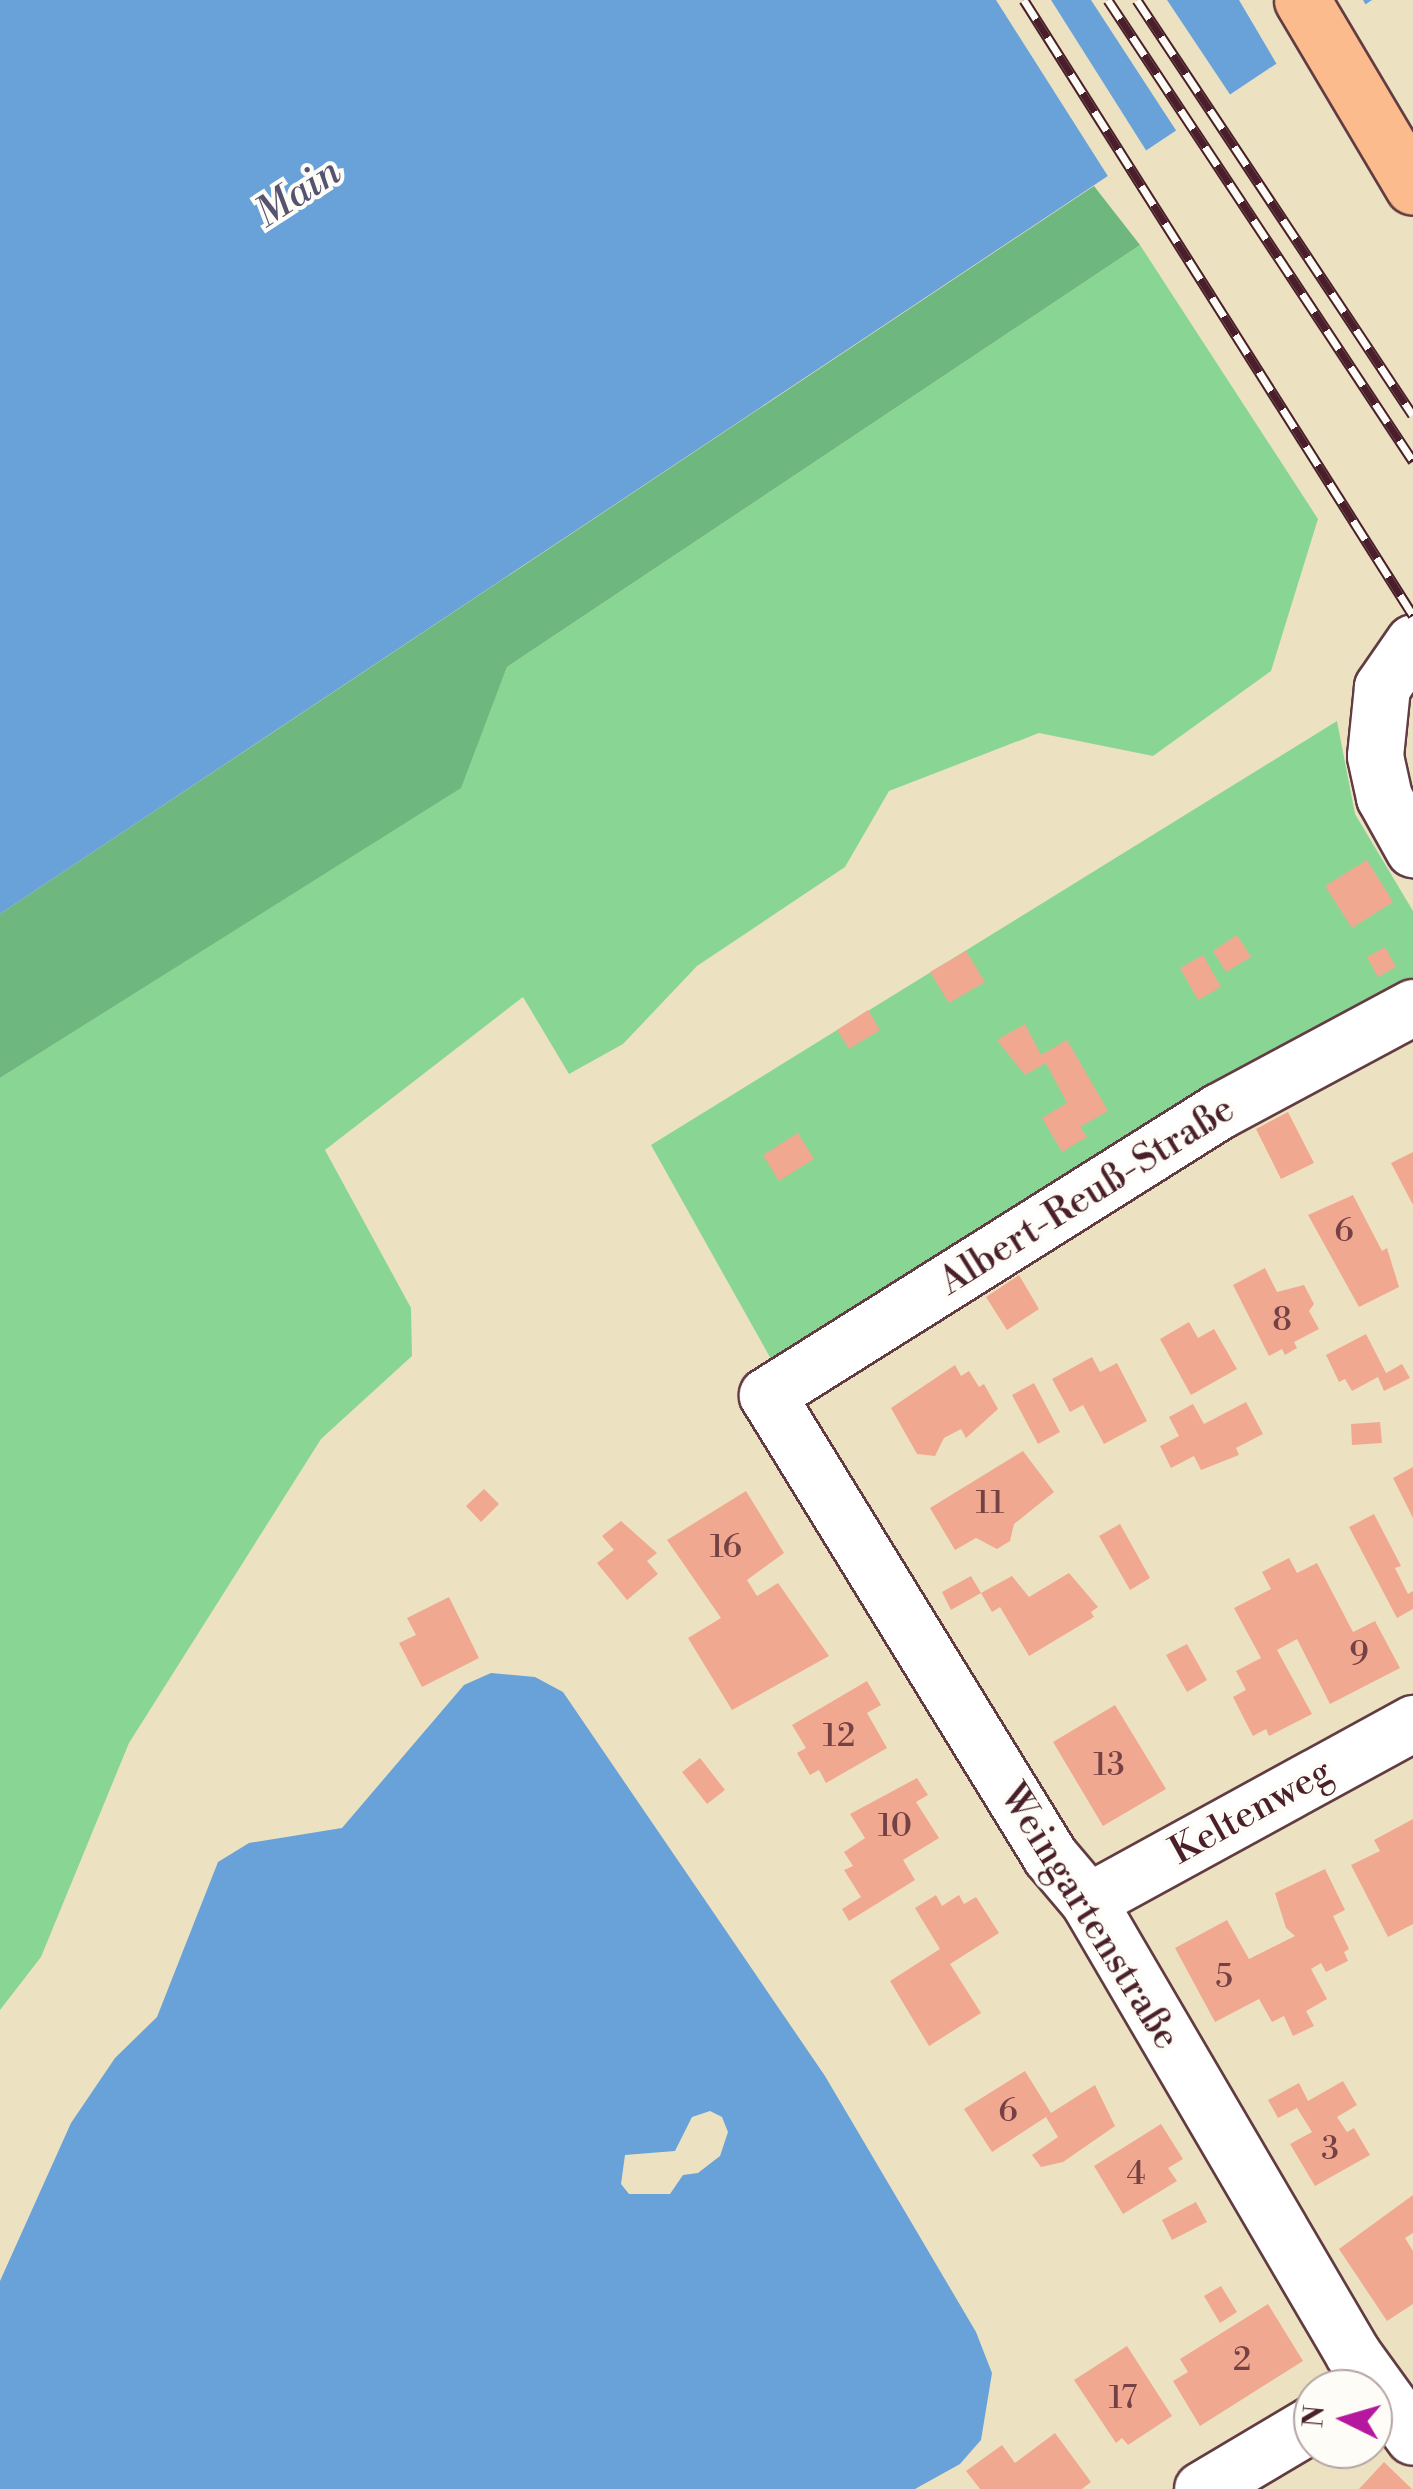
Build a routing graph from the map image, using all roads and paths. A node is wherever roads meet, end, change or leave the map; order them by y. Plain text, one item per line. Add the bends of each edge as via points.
1 (1302, 0) edge
2 (1413, 188) edge
3 (1413, 642) edge
4 (1406, 839) edge
5 (1413, 1007) edge
6 (768, 1395) joint
7 (1413, 1724) edge
8 (1088, 1902) junction
9 (1372, 2369) edge
10 (1293, 2435) edge
11 (1202, 2489) edge

1 - 2 main road
3 - 4 street via 1394,662 1376,721 1378,770
5 - 6 street, Albert-Reuß-Straße via 1219,1111
6 - 8 street, Weingartenstraße via 1050,1856
7 - 8 street, Keltenweg
8 - 9 street, Weingartenstraße
10 - 11 street

